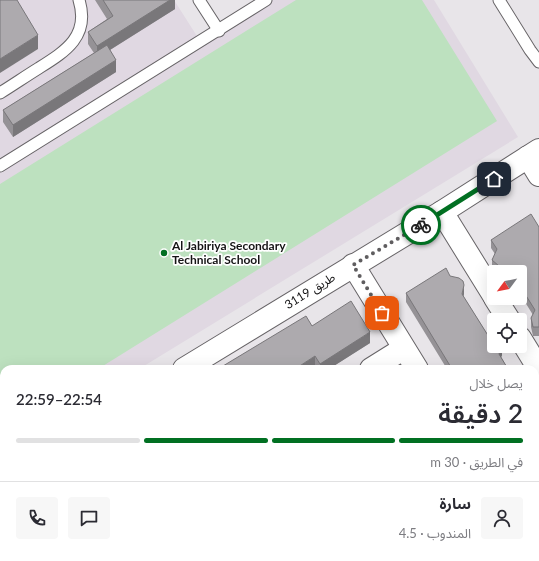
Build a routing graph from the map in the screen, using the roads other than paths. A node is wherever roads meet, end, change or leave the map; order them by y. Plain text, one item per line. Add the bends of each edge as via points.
1 (79, 0) edge
2 (199, 0) edge
3 (266, 0) edge
4 (499, 0) edge
5 (218, 31) junction
6 (539, 62) edge
7 (0, 93) edge
8 (534, 153) edge
9 (0, 166) edge
10 (539, 175) edge
11 (442, 212) junction
12 (353, 265) junction
13 (487, 284) edge
14 (404, 349) junction
15 (527, 349) edge
16 (190, 365) edge
17 (378, 365) edge
18 (414, 365) edge
19 (537, 365) edge

1 - 7 lane via 82,18 76,38 70,47
2 - 5 lane
3 - 5 lane
4 - 6 lane
5 - 9 lane
8 - 10 street
8 - 11 street, طريق 3119
11 - 12 street, طريق 3119
11 - 13 street
12 - 14 street
12 - 16 street, طريق 3119
14 - 17 street
14 - 18 street
15 - 19 street

